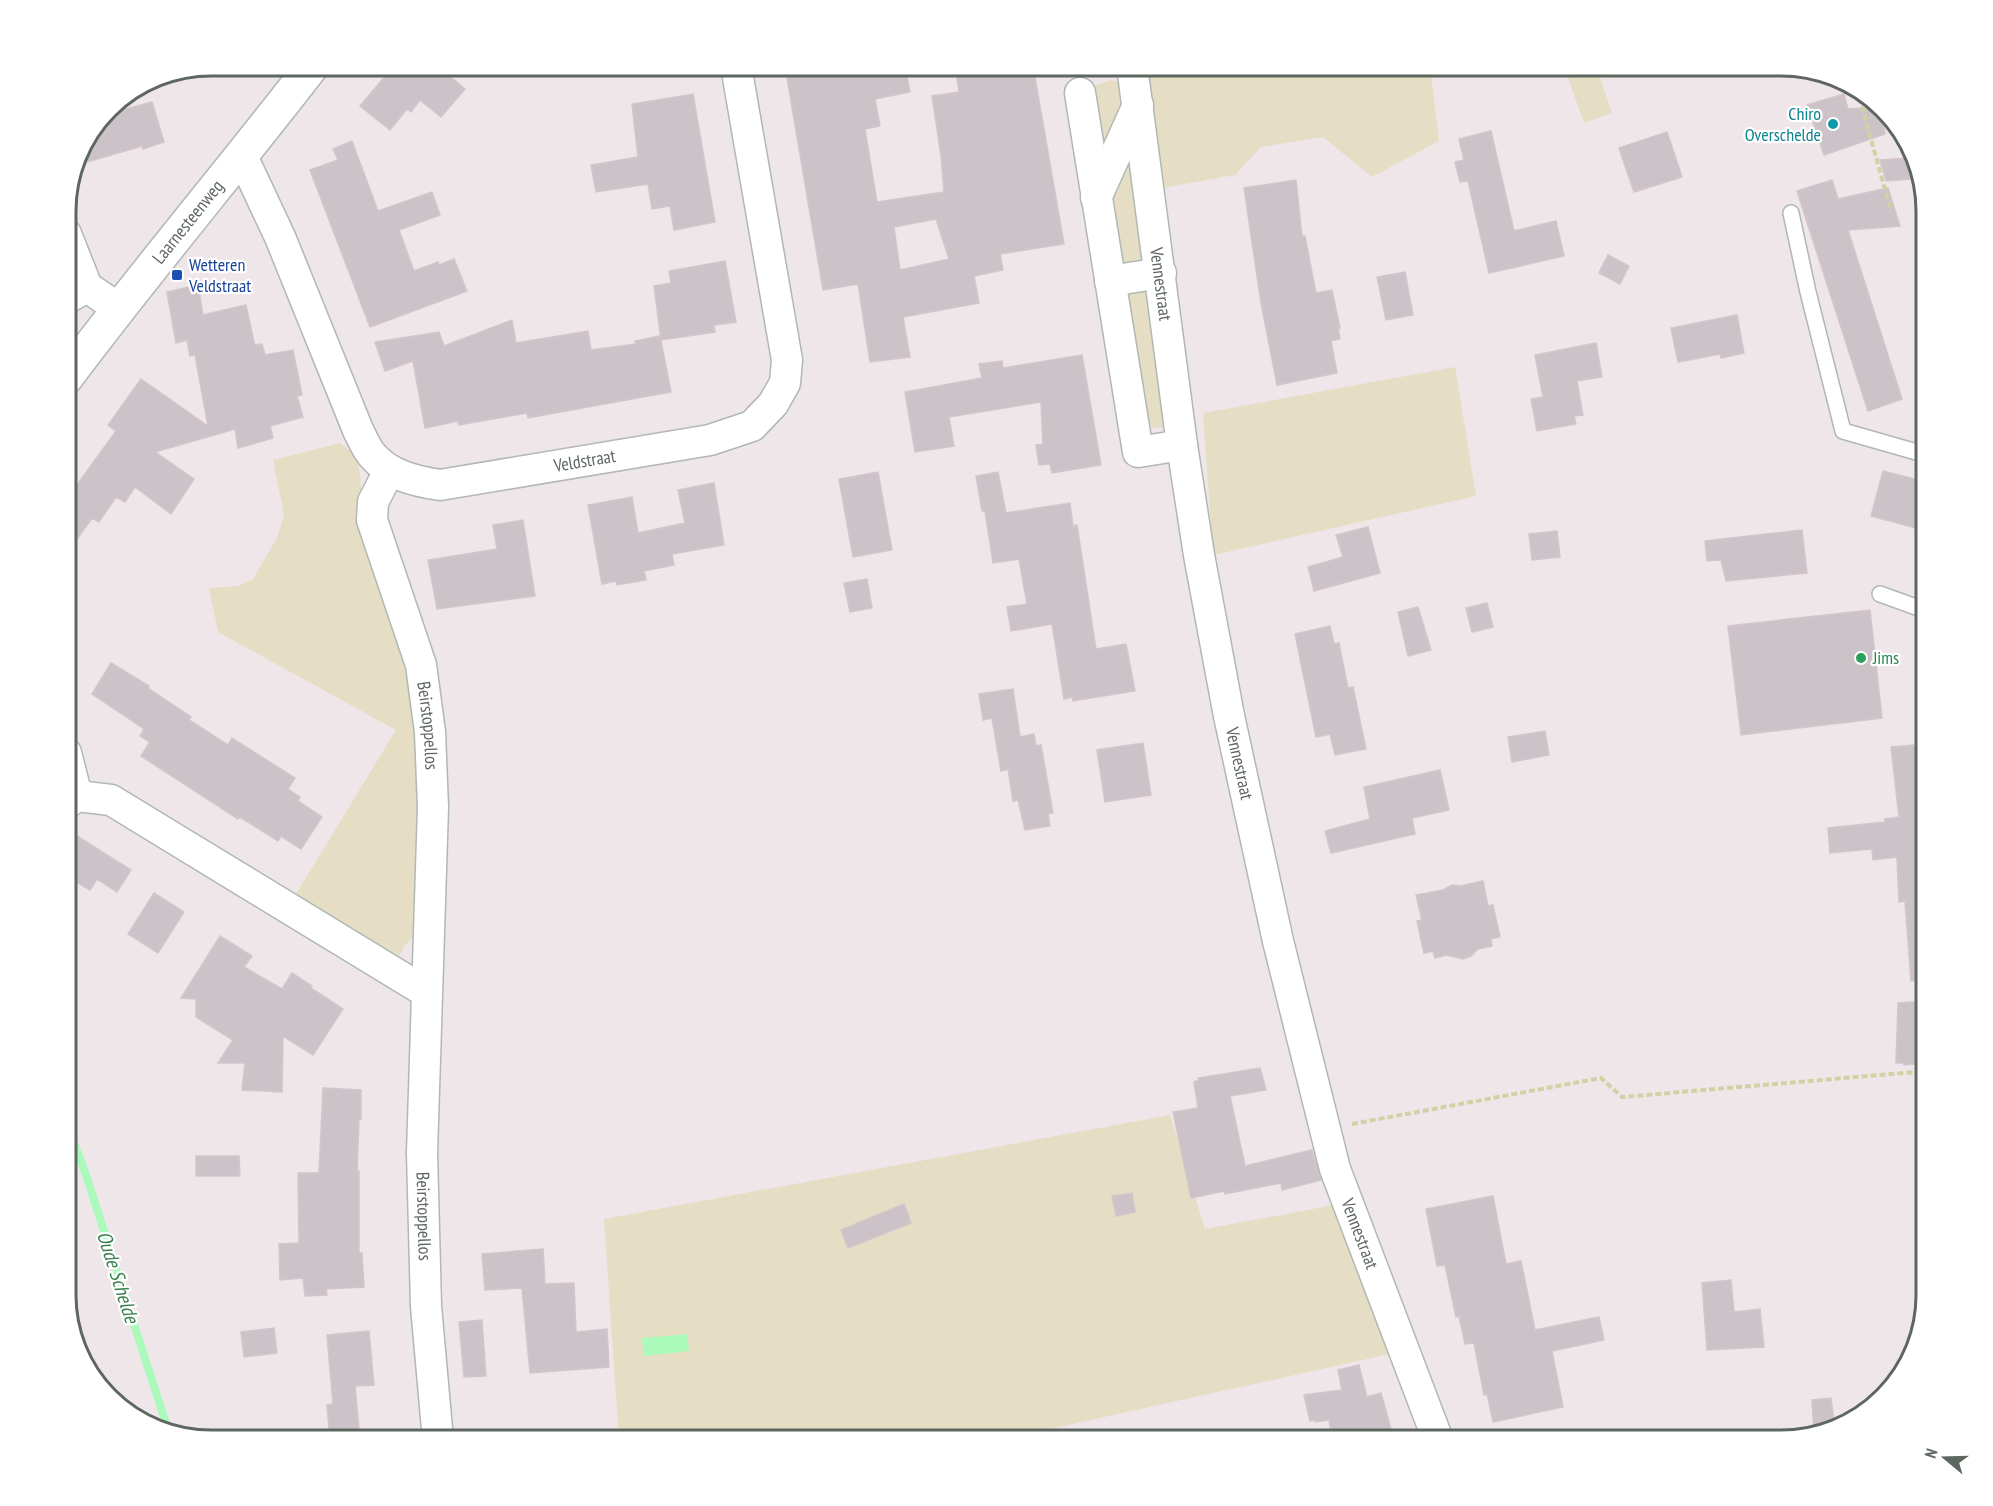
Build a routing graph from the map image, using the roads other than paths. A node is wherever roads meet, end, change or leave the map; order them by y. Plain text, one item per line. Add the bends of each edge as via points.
1 (1134, 76) edge
2 (303, 77) edge
3 (738, 77) edge
4 (1080, 93) dead end
5 (1138, 105) junction
6 (242, 156) junction
7 (1096, 198) junction
8 (1791, 213) dead end
9 (1161, 273) junction
10 (1110, 281) junction
11 (77, 293) edge
12 (118, 308) junction
13 (77, 363) edge
14 (1182, 445) junction
15 (1916, 452) edge
16 (390, 471) junction
17 (1881, 594) dead end
18 (1916, 607) edge
19 (77, 800) edge
20 (426, 992) junction
21 (437, 1430) edge
22 (1434, 1430) edge

1 - 5 street, Vennestraat
2 - 6 street, Laarnesteenweg
3 - 16 street, Veldstraat via 787,360 785,383 773,404 752,426 710,440 440,485
4 - 7 street
5 - 7 street
5 - 9 street, Vennestraat
6 - 12 street, Laarnesteenweg
6 - 16 street, Veldstraat via 280,237 358,430 371,454
7 - 10 street
8 - 15 lane via 1843,431
9 - 10 street
9 - 14 street, Vennestraat
10 - 14 street via 1137,452
11 - 12 street
12 - 13 street, Laarnesteenweg
14 - 22 street, Vennestraat via 1228,716 1278,941 1335,1168
16 - 20 street, Beirstoppellos via 373,502 372,520 421,665 430,732 433,807
17 - 18 lane
19 - 20 street via 111,800
20 - 21 street, Beirstoppellos via 423,1224

